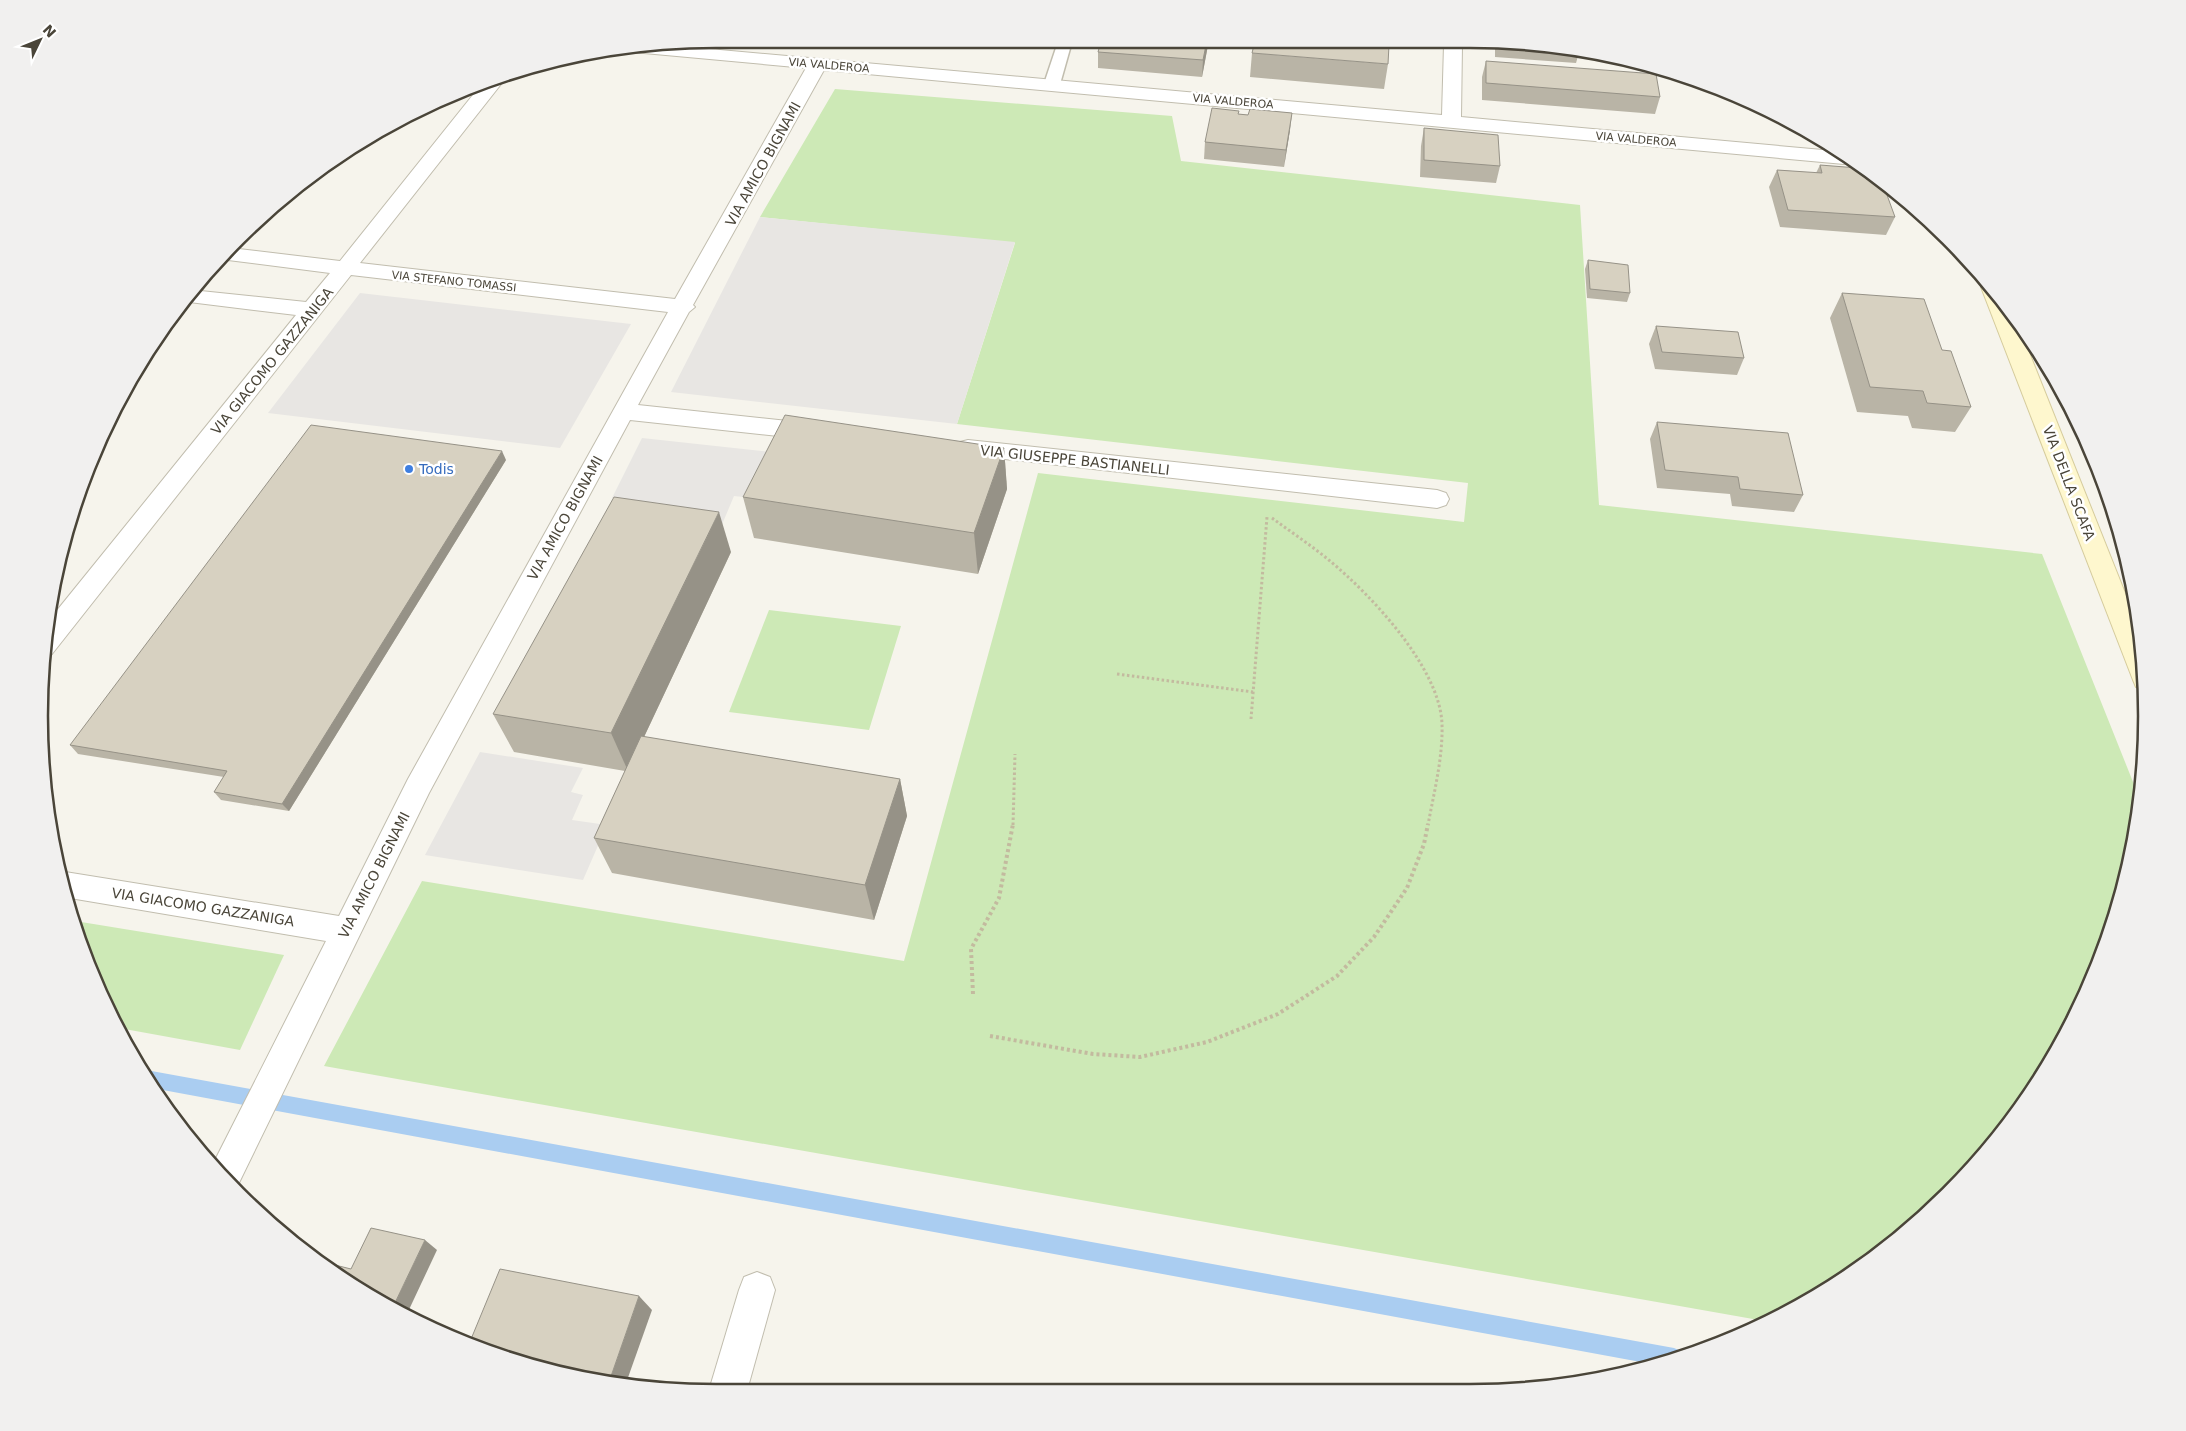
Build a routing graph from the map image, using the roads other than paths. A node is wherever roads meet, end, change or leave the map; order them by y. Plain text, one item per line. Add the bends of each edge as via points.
1 (1063, 48) edge
2 (1453, 48) edge
3 (663, 50) edge
4 (818, 64) junction
5 (1052, 84) junction
6 (490, 87) edge
7 (1451, 121) junction
8 (1838, 157) edge
9 (232, 255) edge
10 (346, 268) junction
11 (195, 297) edge
12 (684, 307) junction
13 (313, 310) junction
14 (2001, 311) edge
15 (623, 412) junction
16 (834, 434) edge
17 (949, 446) edge
18 (1436, 499) dead end
19 (53, 629) edge
20 (2135, 653) edge
21 (69, 885) edge
22 (346, 931) junction
23 (228, 1172) edge
24 (757, 1290) dead end
25 (729, 1384) edge

1 - 5 lane
2 - 7 street
3 - 4 street, VIA VALDEROA
4 - 5 street, VIA VALDEROA
4 - 12 street, VIA AMICO BIGNAMI
5 - 7 street, VIA VALDEROA
6 - 10 street, VIA GIACOMO GAZZANIGA
7 - 8 street, VIA VALDEROA
9 - 10 street, VIA STEFANO TOMASSI
10 - 12 street, VIA STEFANO TOMASSI
10 - 13 street, VIA GIACOMO GAZZANIGA
11 - 13 street
12 - 15 street, VIA AMICO BIGNAMI
13 - 19 street, VIA GIACOMO GAZZANIGA
14 - 20 street, VIA DELLA SCAFA
15 - 16 street
15 - 22 street, VIA AMICO BIGNAMI via 418,788
17 - 18 street, VIA GIUSEPPE BASTIANELLI
21 - 22 street, VIA GIACOMO GAZZANIGA
22 - 23 street, VIA AMICO BIGNAMI
24 - 25 street

